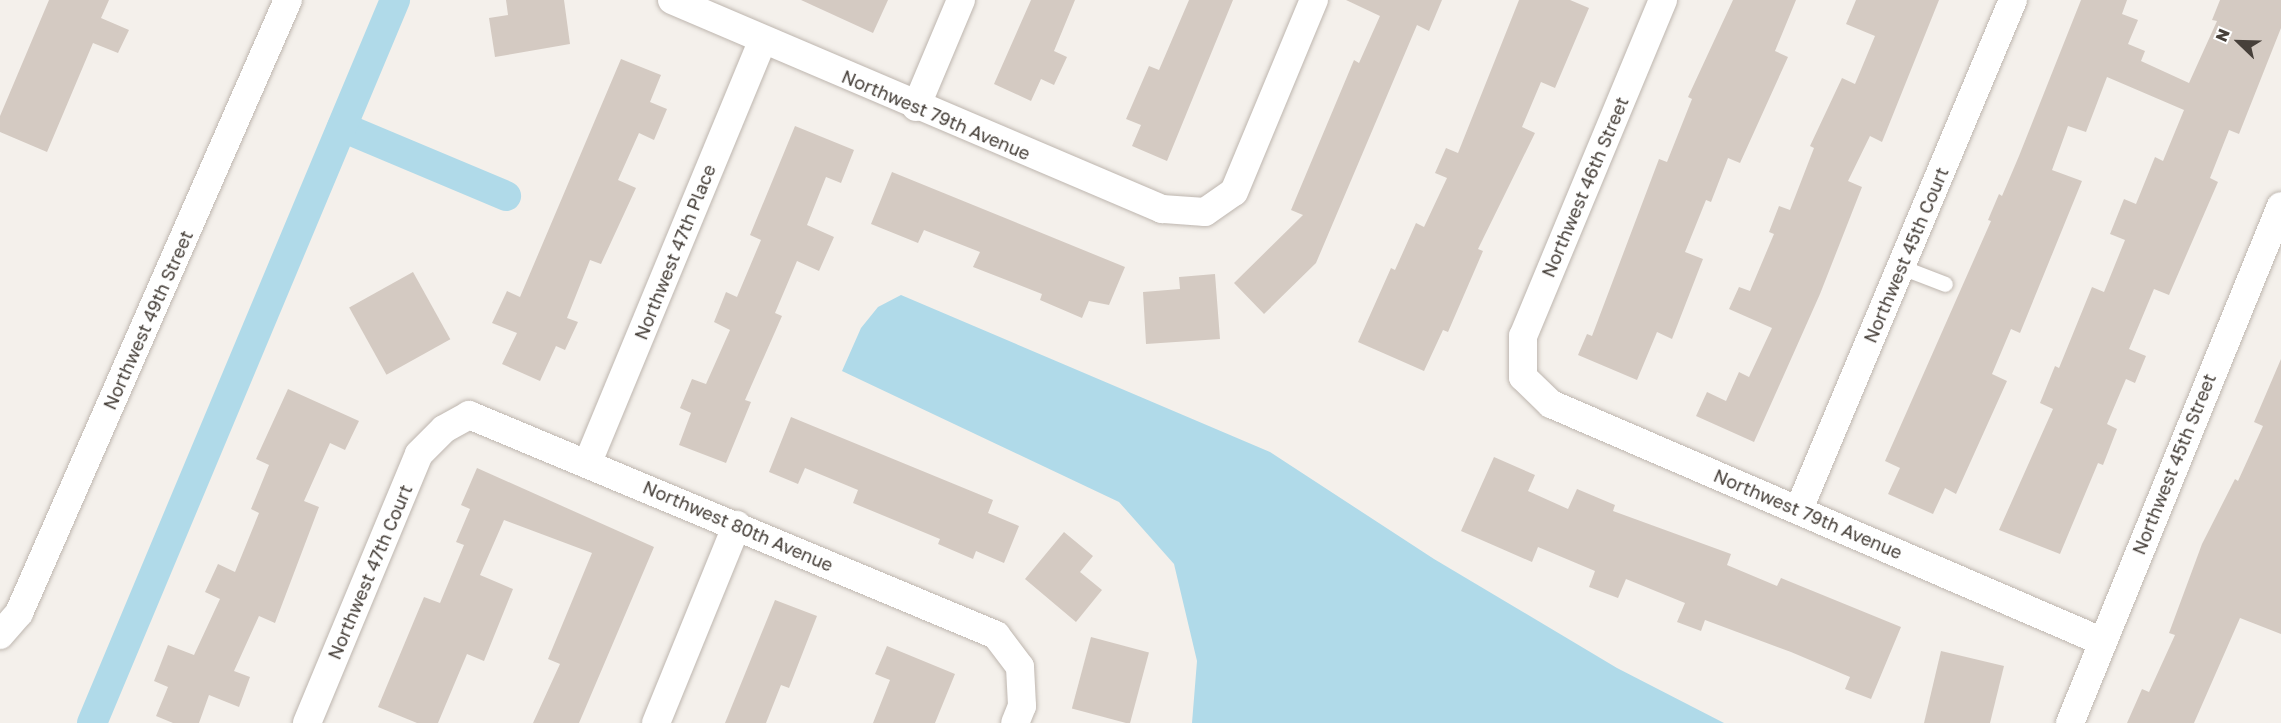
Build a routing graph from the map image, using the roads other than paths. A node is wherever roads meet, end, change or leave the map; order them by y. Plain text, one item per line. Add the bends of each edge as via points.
1 (288, 0) edge
2 (672, 0) edge
3 (961, 0) edge
4 (1314, 0) edge
5 (1663, 0) edge
6 (2013, 0) edge
7 (762, 42) junction
8 (916, 107) junction
9 (2281, 206) edge
10 (1901, 267) junction
11 (1945, 284) dead end
12 (1523, 377) joint
13 (444, 429) joint
14 (588, 462) junction
15 (1799, 509) junction
16 (737, 525) junction
17 (0, 635) edge
18 (2101, 641) junction
19 (308, 723) edge
20 (656, 723) edge
21 (1015, 723) edge
22 (2070, 723) edge

1 - 17 street, Northwest 49th Street via 19,614
2 - 7 street, Northwest 79th Avenue
3 - 8 street
4 - 8 street, Northwest 79th Avenue via 1234,192 1205,212 1162,209
5 - 12 street, Northwest 46th Street via 1522,336
6 - 10 street, Northwest 45th Court
7 - 8 street, Northwest 79th Avenue
7 - 14 street, Northwest 47th Place
9 - 18 street, Northwest 45th Street
10 - 11 lane
10 - 15 street, Northwest 45th Court
12 - 15 street, Northwest 79th Avenue via 1551,404
13 - 14 street, Northwest 80th Avenue via 469,415
13 - 19 street, Northwest 47th Court via 419,454
14 - 16 street, Northwest 80th Avenue
15 - 18 street, Northwest 79th Avenue
16 - 20 street
16 - 21 street, Northwest 80th Avenue via 996,635 1020,667 1022,706
18 - 22 street, Northwest 45th Street

